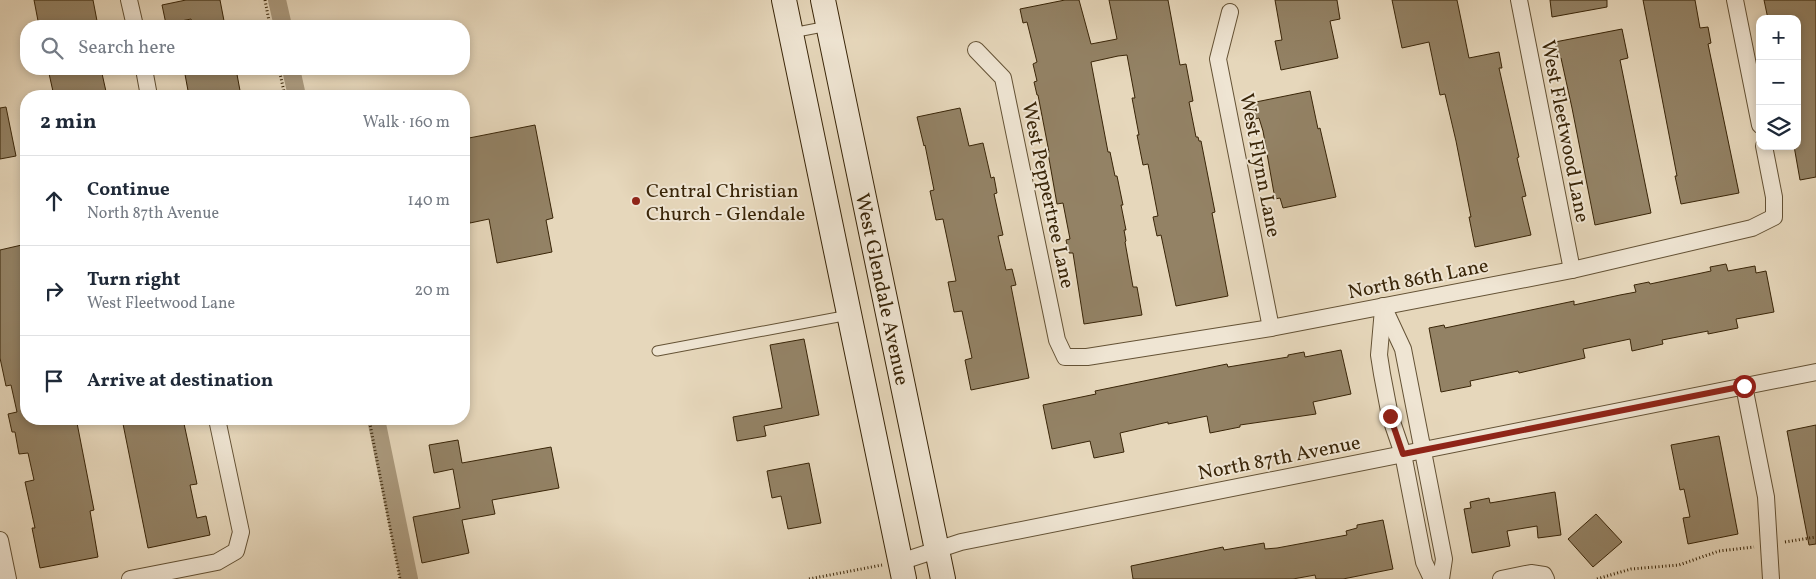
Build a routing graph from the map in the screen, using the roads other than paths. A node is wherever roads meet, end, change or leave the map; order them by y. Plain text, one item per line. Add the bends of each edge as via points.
1 (129, 0) edge
2 (784, 0) edge
3 (823, 0) edge
4 (1519, 0) edge
5 (1735, 0) edge
6 (1230, 12) dead end
7 (134, 20) edge
8 (828, 26) junction
9 (791, 34) junction
10 (976, 50) dead end
11 (145, 75) edge
12 (149, 90) edge
13 (1756, 105) edge
14 (1765, 150) edge
15 (1572, 270) junction
16 (1383, 306) junction
17 (849, 315) junction
18 (1272, 328) junction
19 (657, 351) dead end
20 (1065, 357) joint
21 (1407, 369) junction
22 (1816, 372) edge
23 (1382, 374) junction
24 (1744, 386) junction
25 (218, 425) edge
26 (1423, 450) junction
27 (1403, 454) junction
28 (0, 540) edge
29 (937, 551) junction
30 (902, 570) edge
31 (1545, 577) edge
32 (8, 579) edge
33 (130, 579) edge
34 (943, 579) edge
35 (1432, 579) edge
36 (1441, 579) edge
37 (1501, 579) edge
38 (1771, 579) edge

1 - 7 street
2 - 9 main road, West Glendale Avenue
3 - 8 main road, West Glendale Avenue
4 - 15 street, West Fleetwood Lane
5 - 13 street
6 - 18 street, West Flynn Lane via 1218,59
8 - 9 lane
8 - 29 main road, West Glendale Avenue
9 - 17 main road, West Glendale Avenue
10 - 20 street, West Peppertree Lane via 1004,78 1058,340
11 - 12 street
14 - 15 street, North 86th Lane via 1774,197 1774,217 1752,228
15 - 16 street, North 86th Lane
16 - 18 street, North 86th Lane
16 - 21 street via 1403,349
16 - 23 street via 1379,355
17 - 19 lane
17 - 30 main road, West Glendale Avenue
18 - 20 street, North 86th Lane via 1087,357
21 - 23 street
21 - 26 street
22 - 24 street, North 87th Avenue
23 - 27 street via 1390,416
24 - 26 street, North 87th Avenue
24 - 38 street via 1766,497
25 - 33 street via 241,532 236,551 218,562
26 - 27 street, North 87th Avenue
26 - 36 street via 1444,559
27 - 29 street, North 87th Avenue via 961,542
27 - 35 street via 1424,562
28 - 32 street
29 - 30 street, North 87th Avenue
29 - 34 main road, West Glendale Avenue
31 - 37 street via 1531,573

